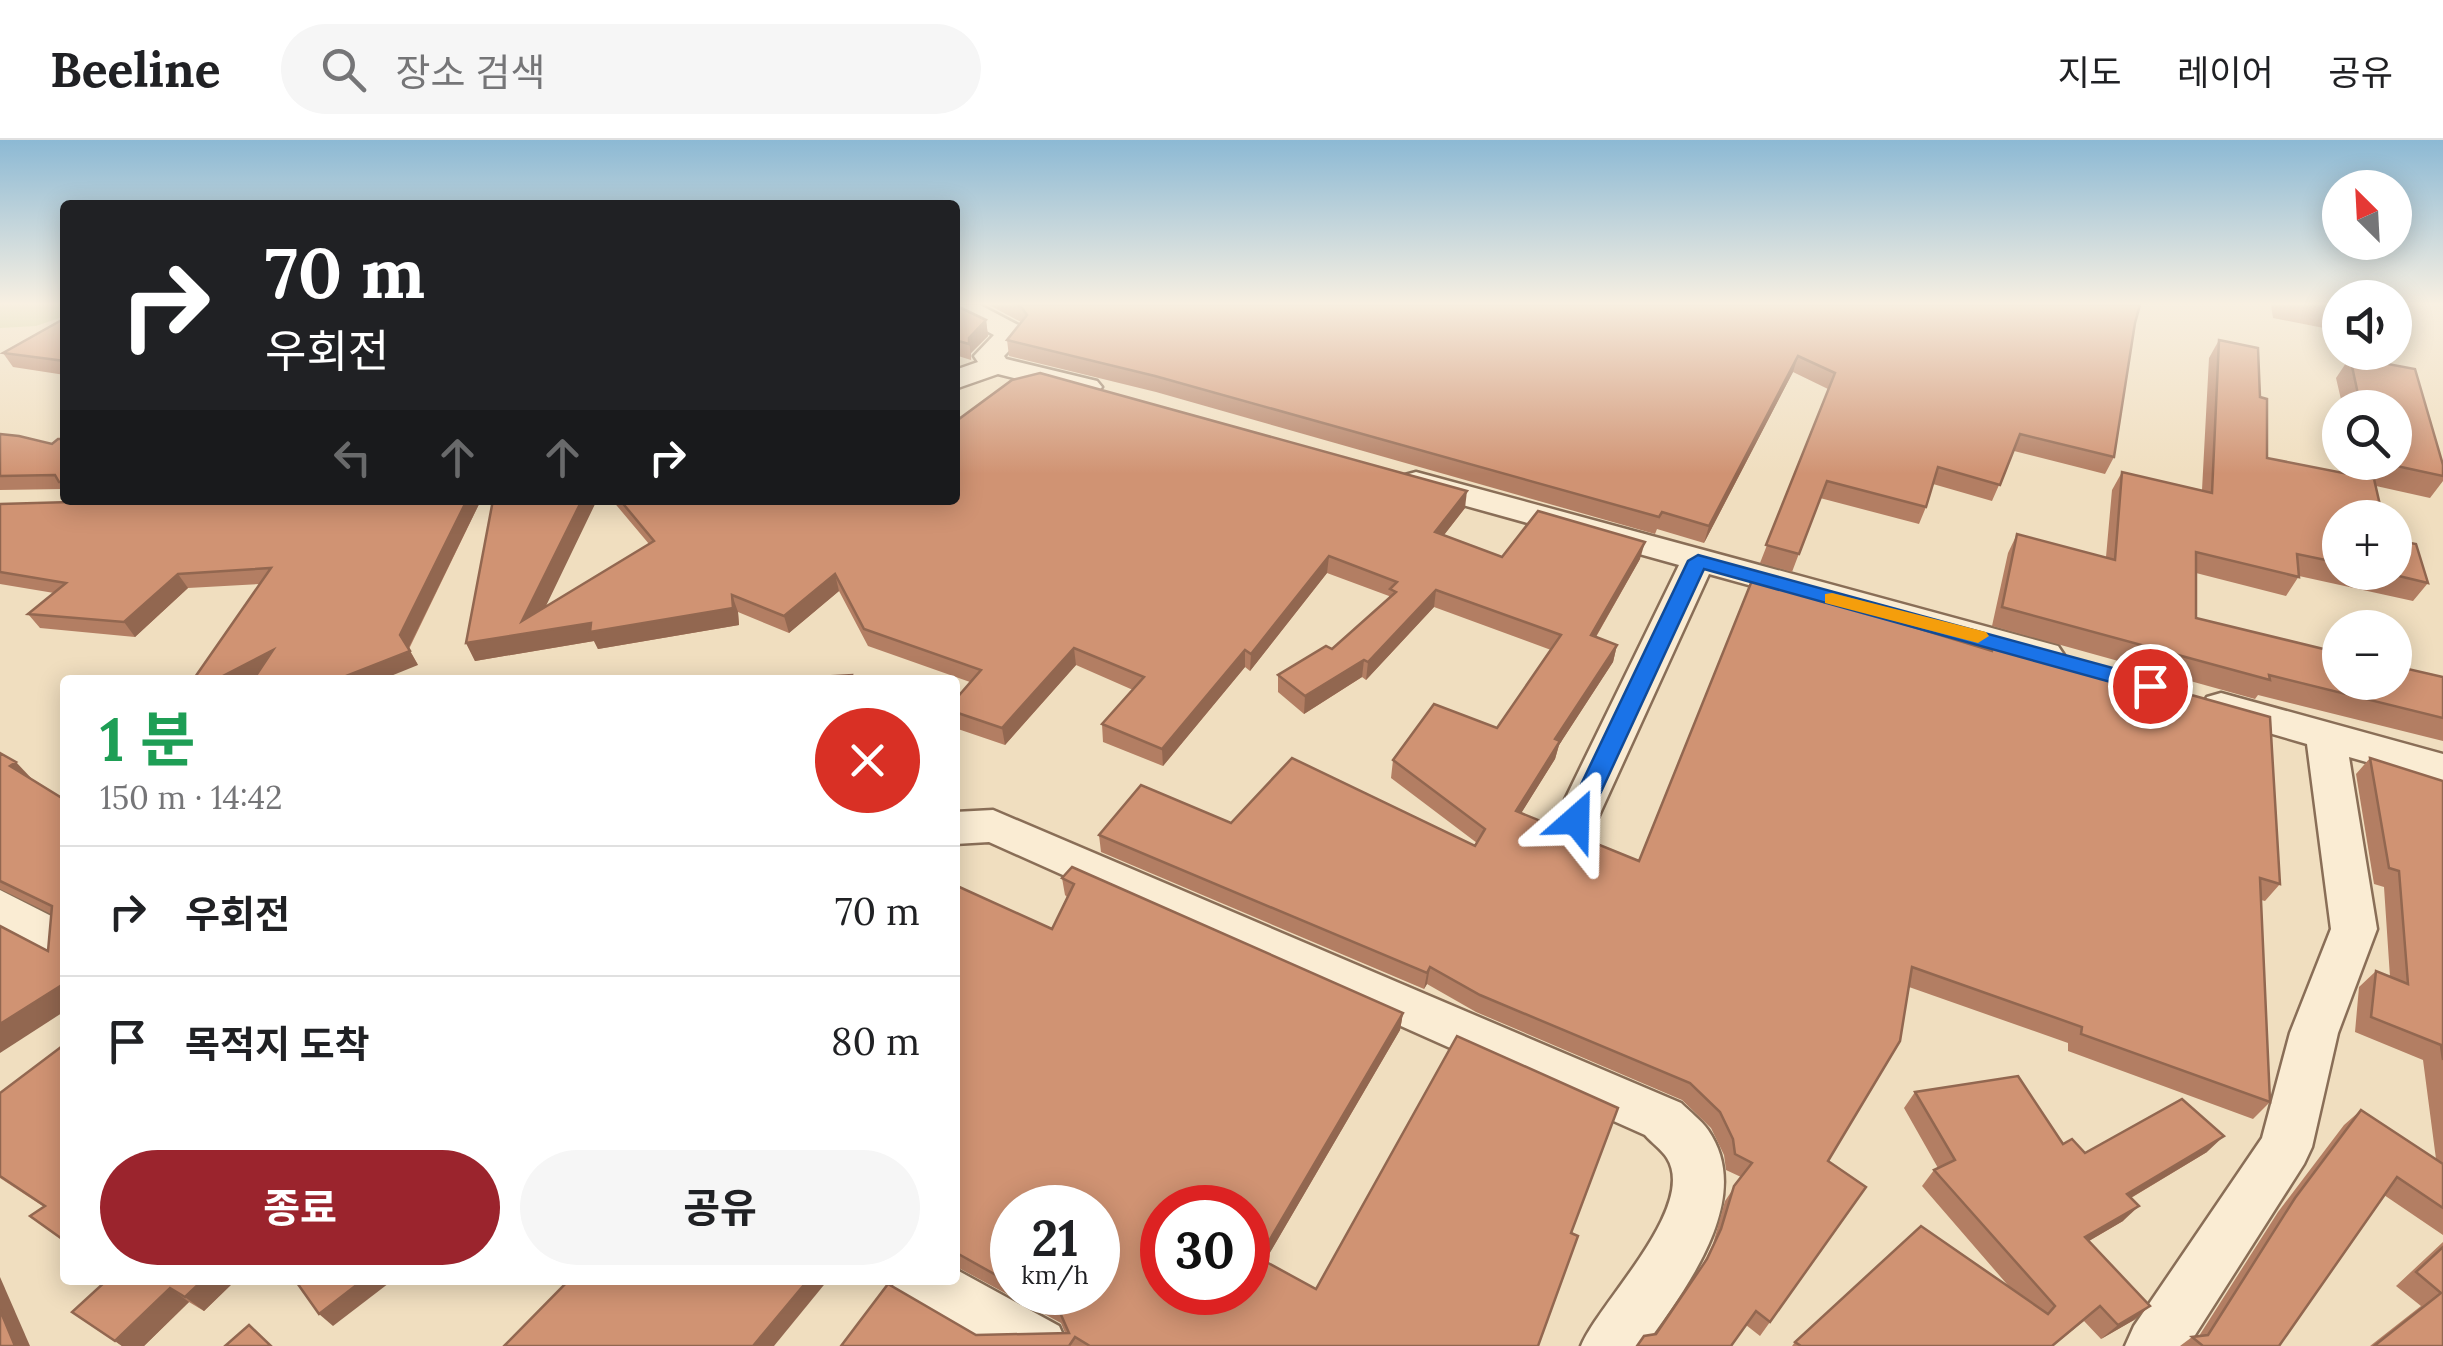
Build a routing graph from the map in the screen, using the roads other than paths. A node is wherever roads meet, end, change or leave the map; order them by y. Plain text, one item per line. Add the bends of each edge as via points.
1 (993, 361) edge
2 (996, 364) junction
3 (960, 378) edge
4 (1111, 394) edge
5 (1393, 476) edge
6 (1698, 561) junction
7 (2086, 667) edge
8 (2196, 699) edge
9 (2326, 736) junction
10 (2443, 769) edge
11 (1576, 820) dead end
12 (960, 828) edge
13 (0, 908) edge
14 (60, 942) edge
15 (927, 1285) edge
16 (1039, 1346) edge
17 (1610, 1346) edge
18 (2154, 1346) edge

1 - 2 street
2 - 3 street
2 - 4 street
5 - 6 street
6 - 7 street
6 - 11 street
8 - 9 street
9 - 10 street
9 - 18 street via 2354,929 2314,1034 2286,1147
12 - 17 street via 993,826 1663,1119 1694,1152 1700,1194 1678,1246
13 - 14 street
15 - 16 street

